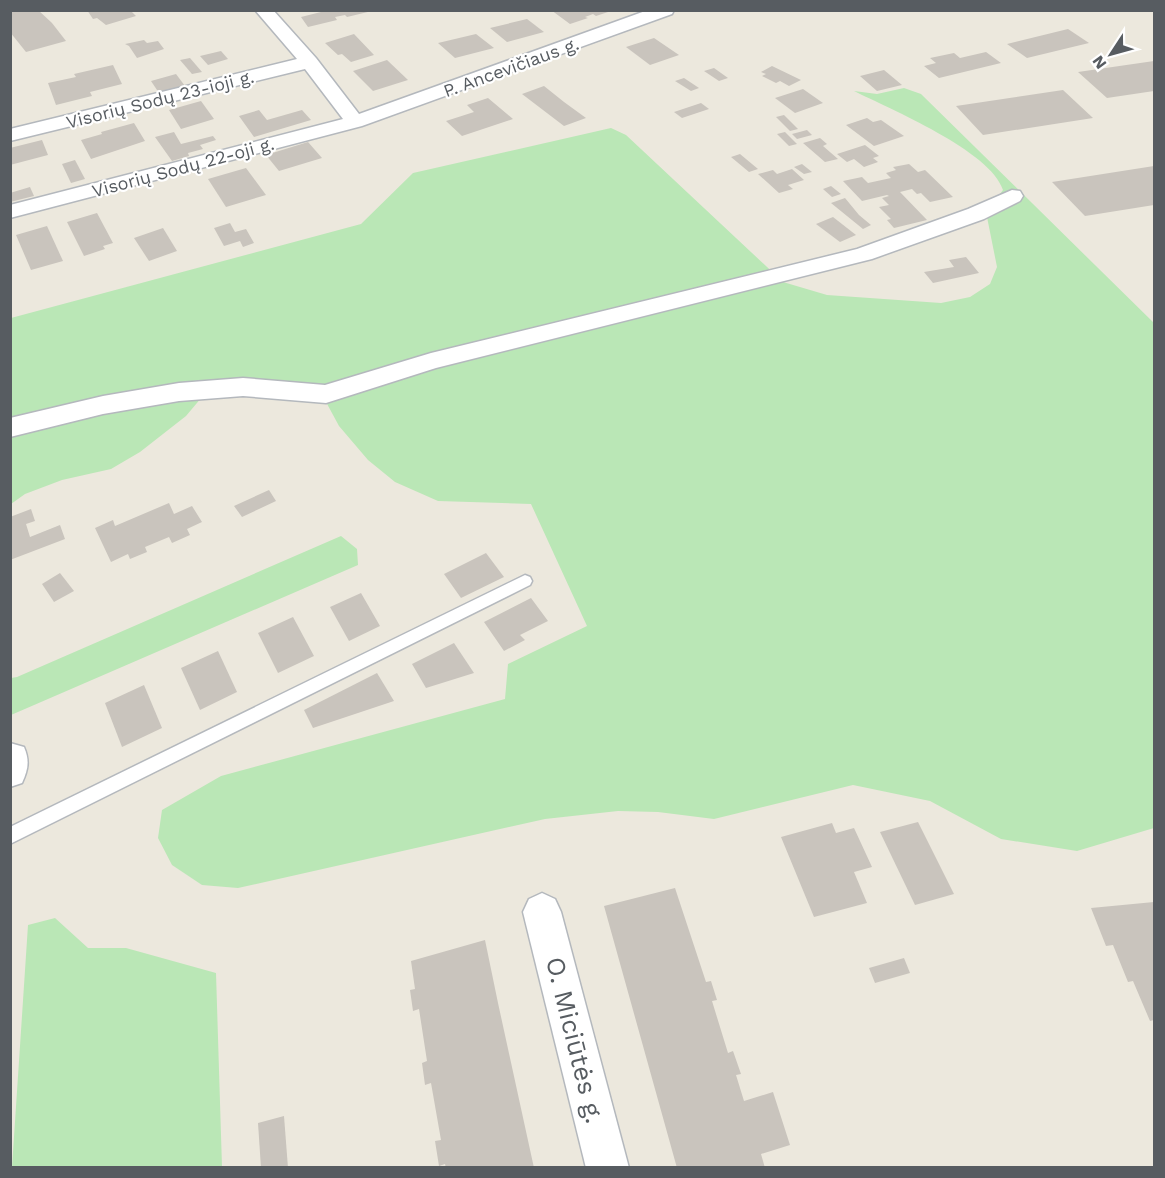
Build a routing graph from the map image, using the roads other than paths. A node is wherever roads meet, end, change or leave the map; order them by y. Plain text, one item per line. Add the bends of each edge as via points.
1 (263, 10) edge
2 (666, 10) edge
3 (309, 62) junction
4 (355, 122) junction
5 (10, 135) edge
6 (1012, 196) dead end
7 (10, 212) edge
8 (10, 428) edge
9 (525, 581) dead end
10 (10, 836) edge
11 (542, 912) dead end
12 (608, 1167) edge

1 - 3 street
2 - 4 street, P. Ancevičiaus g.
3 - 4 street
3 - 5 street, Visorių Sodų 23-ioji g.
4 - 7 street, Visorių Sodų 22-oji g.
6 - 8 street via 976,214 864,254 431,361 326,394 243,387 179,392 103,405
9 - 10 lane
11 - 12 street, O. Miciūtės g.

